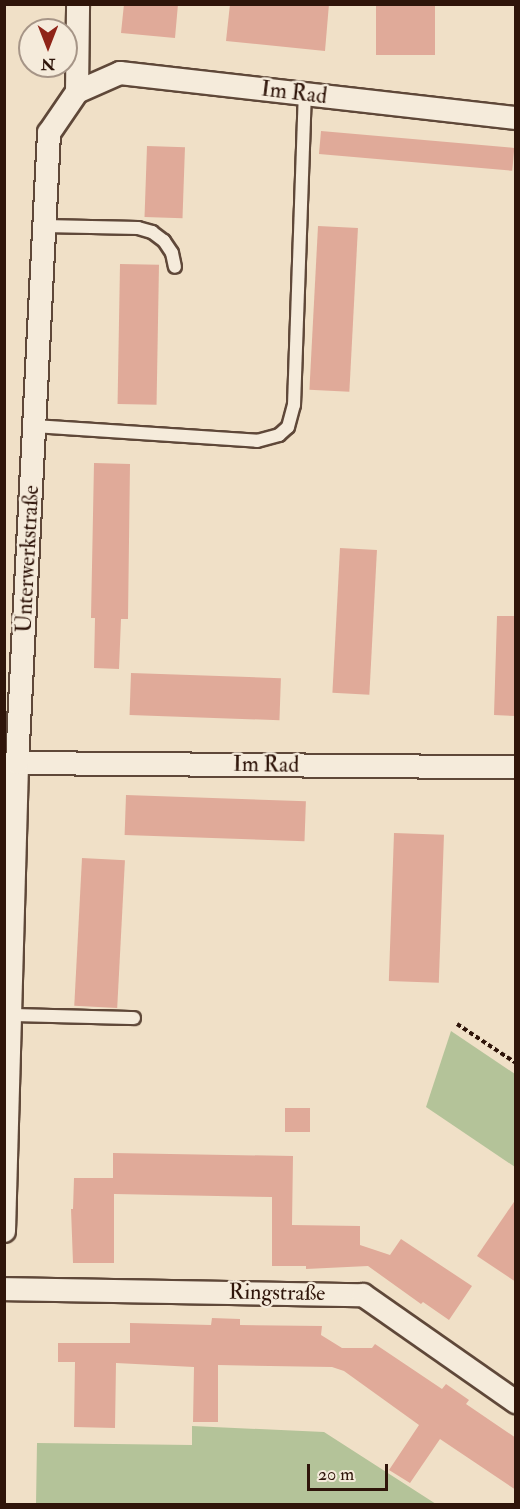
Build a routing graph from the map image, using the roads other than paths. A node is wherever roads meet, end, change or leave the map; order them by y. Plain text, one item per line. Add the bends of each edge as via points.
1 (78, 4) edge
2 (77, 92) junction
3 (305, 94) junction
4 (516, 118) edge
5 (44, 226) junction
6 (176, 267) dead end
7 (34, 426) junction
8 (17, 763) junction
9 (516, 767) edge
10 (10, 1015) junction
11 (134, 1018) dead end
12 (4, 1231) edge
13 (4, 1289) edge
14 (516, 1402) edge

1 - 2 street
2 - 3 street, Im Rad via 120,73
2 - 5 street, Unterwerkstraße via 49,133
3 - 4 street, Im Rad
3 - 7 lane via 294,405 288,427 279,435 257,441
5 - 6 lane via 138,228 152,232 164,241
5 - 7 street, Unterwerkstraße
7 - 8 street, Unterwerkstraße
8 - 9 street, Im Rad
8 - 10 street, Unterwerkstraße
10 - 11 lane
10 - 12 street, Unterwerkstraße
13 - 14 street, Ringstraße via 363,1295

